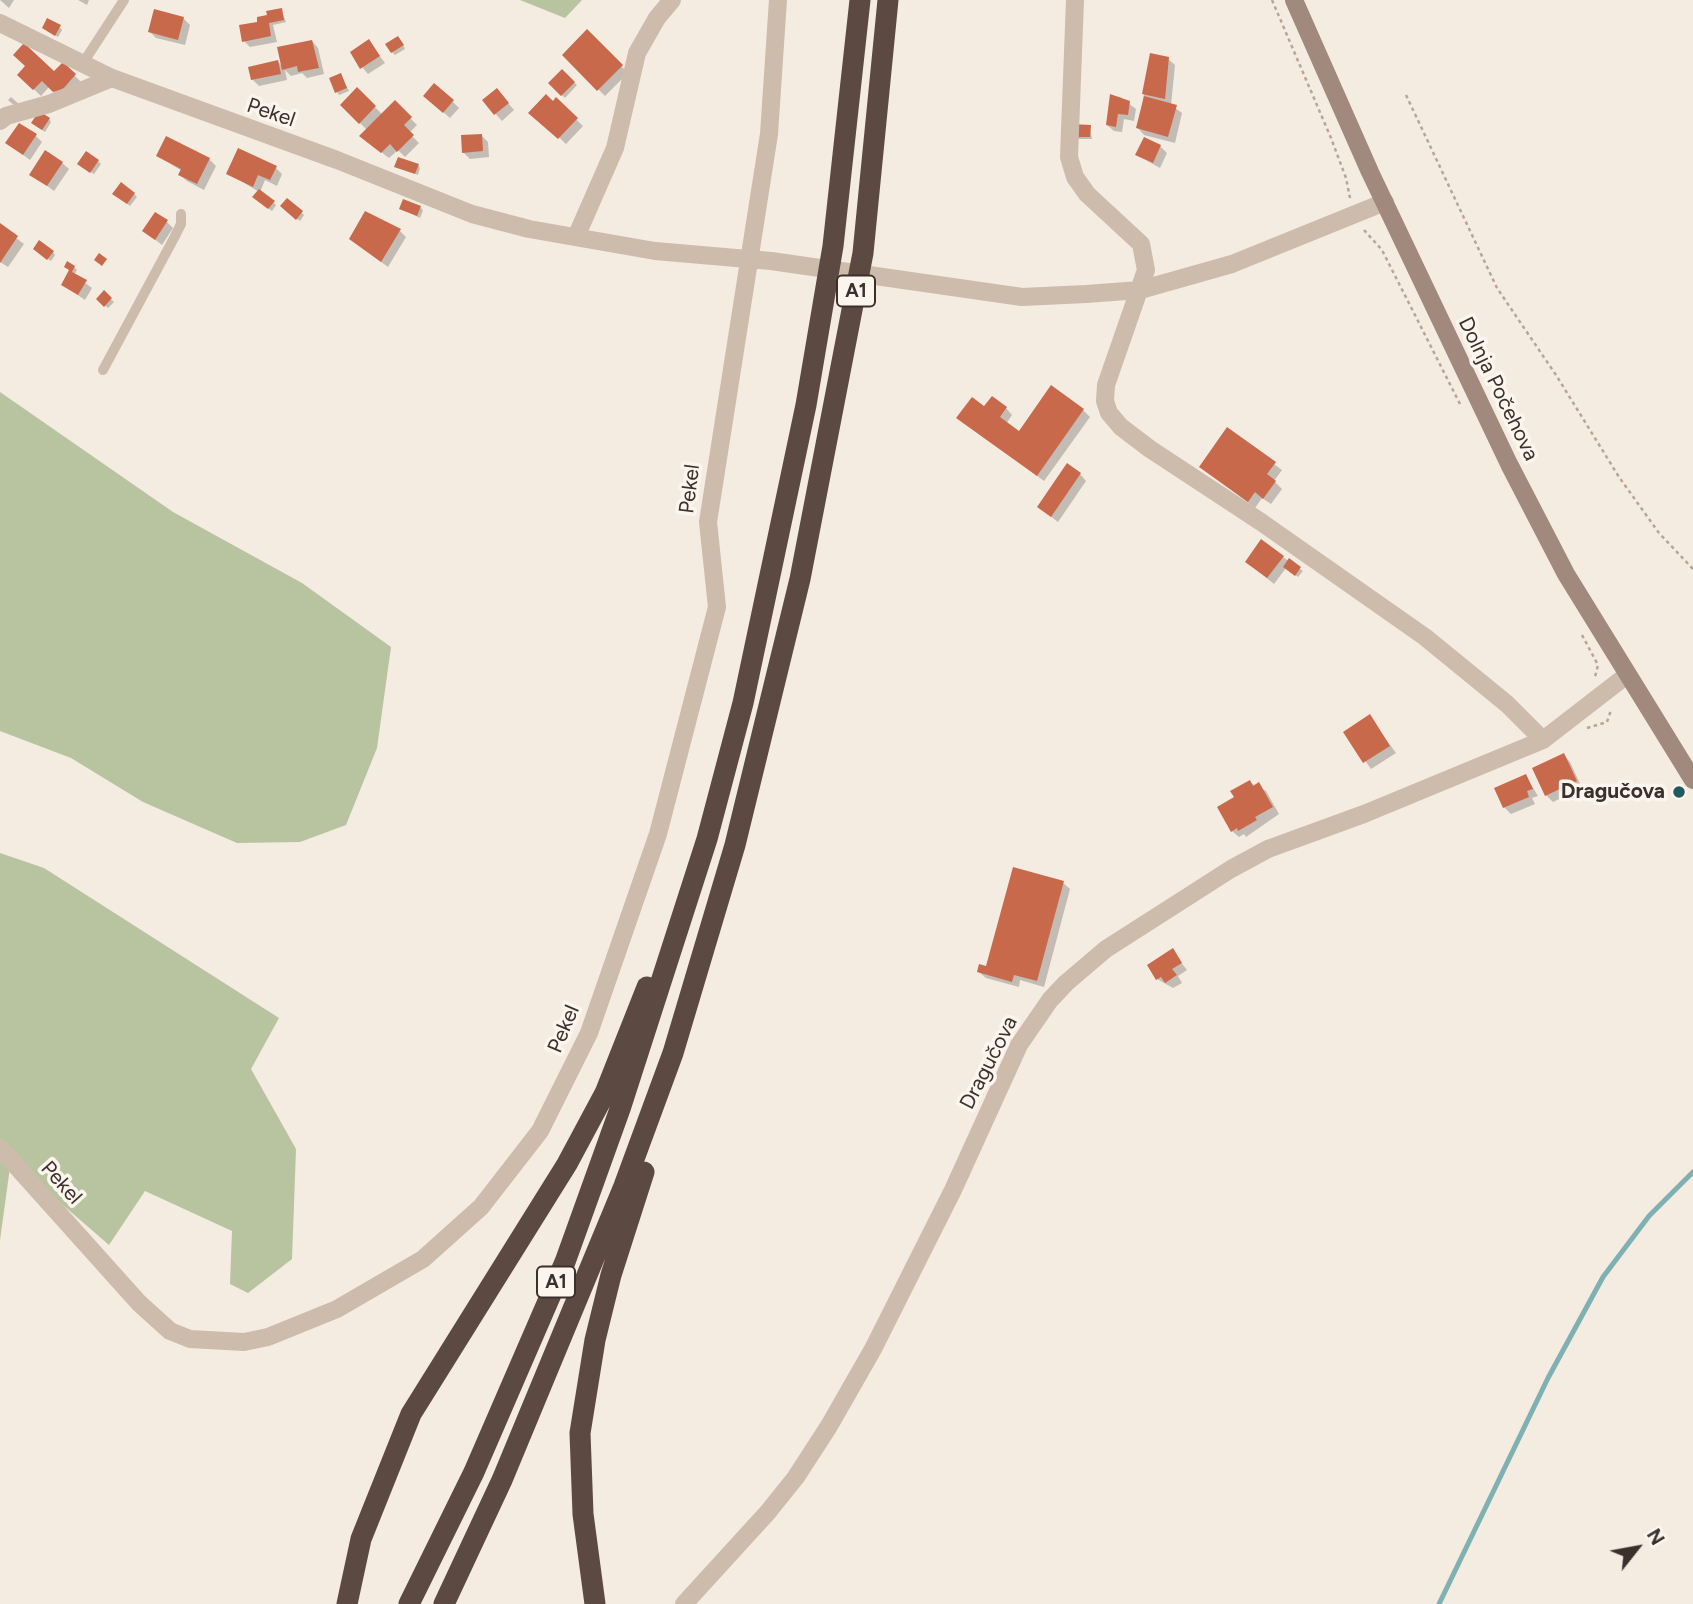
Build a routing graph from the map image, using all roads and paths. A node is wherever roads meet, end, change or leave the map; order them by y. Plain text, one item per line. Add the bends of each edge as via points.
1 (124, 0) edge
2 (672, 0) edge
3 (778, 0) edge
4 (860, 0) edge
5 (888, 0) edge
6 (1075, 0) edge
7 (1272, 0) edge
8 (1294, 0) edge
9 (0, 23) edge
10 (83, 63) junction
11 (112, 78) junction
12 (1406, 95) dead end
13 (0, 121) edge
14 (1351, 200) dead end
15 (1385, 202) junction
16 (181, 214) dead end
17 (576, 237) junction
18 (748, 260) junction
19 (1140, 290) junction
20 (103, 370) dead end
21 (1693, 569) edge
22 (1627, 675) junction
23 (1543, 740) junction
24 (1693, 780) edge
25 (674, 948) junction
26 (673, 1053) junction
27 (0, 1148) edge
28 (445, 1602) edge
29 (347, 1604) edge
30 (410, 1604) edge
31 (595, 1604) edge
32 (684, 1604) edge

1 - 10 lane
2 - 17 street via 637,53 615,148
3 - 18 street, Pekel via 769,134
4 - 25 highway, A1 via 833,246 806,405 743,703
5 - 26 highway, A1 via 863,253 800,579 739,831
6 - 19 street via 1069,157 1087,194 1140,244 1146,270
7 - 14 path via 1331,138
8 - 15 main road, Dolnja Počehova
9 - 10 street, Pekel
10 - 11 street, Pekel
11 - 13 street
11 - 17 street, Pekel via 471,214
12 - 21 path via 1497,288 1619,477 1659,533
15 - 19 street, Pekel via 1232,264
15 - 22 main road, Dolnja Počehova via 1531,508
16 - 20 lane via 181,225
17 - 18 street, Pekel
18 - 19 street, Pekel via 1022,297
18 - 27 street, Pekel via 708,522 718,607 658,834 589,1032 540,1131 481,1207 423,1259 337,1309 268,1337 209,1342 170,1331 139,1303
19 - 23 street via 1106,385 1105,401 1121,427 1425,637
22 - 23 street, Dragučova
22 - 24 main road, Dolnja Počehova
23 - 32 street, Dragučova via 1268,849 1106,949 1066,983 1019,1045 953,1190 829,1426 775,1503
25 - 29 highway via 651,977 605,1093 567,1164 411,1414 361,1539
25 - 30 highway, A1 via 565,1262 474,1472
26 - 28 highway, A1 via 576,1306
26 - 31 highway via 675,1086 611,1275 580,1433 583,1514

